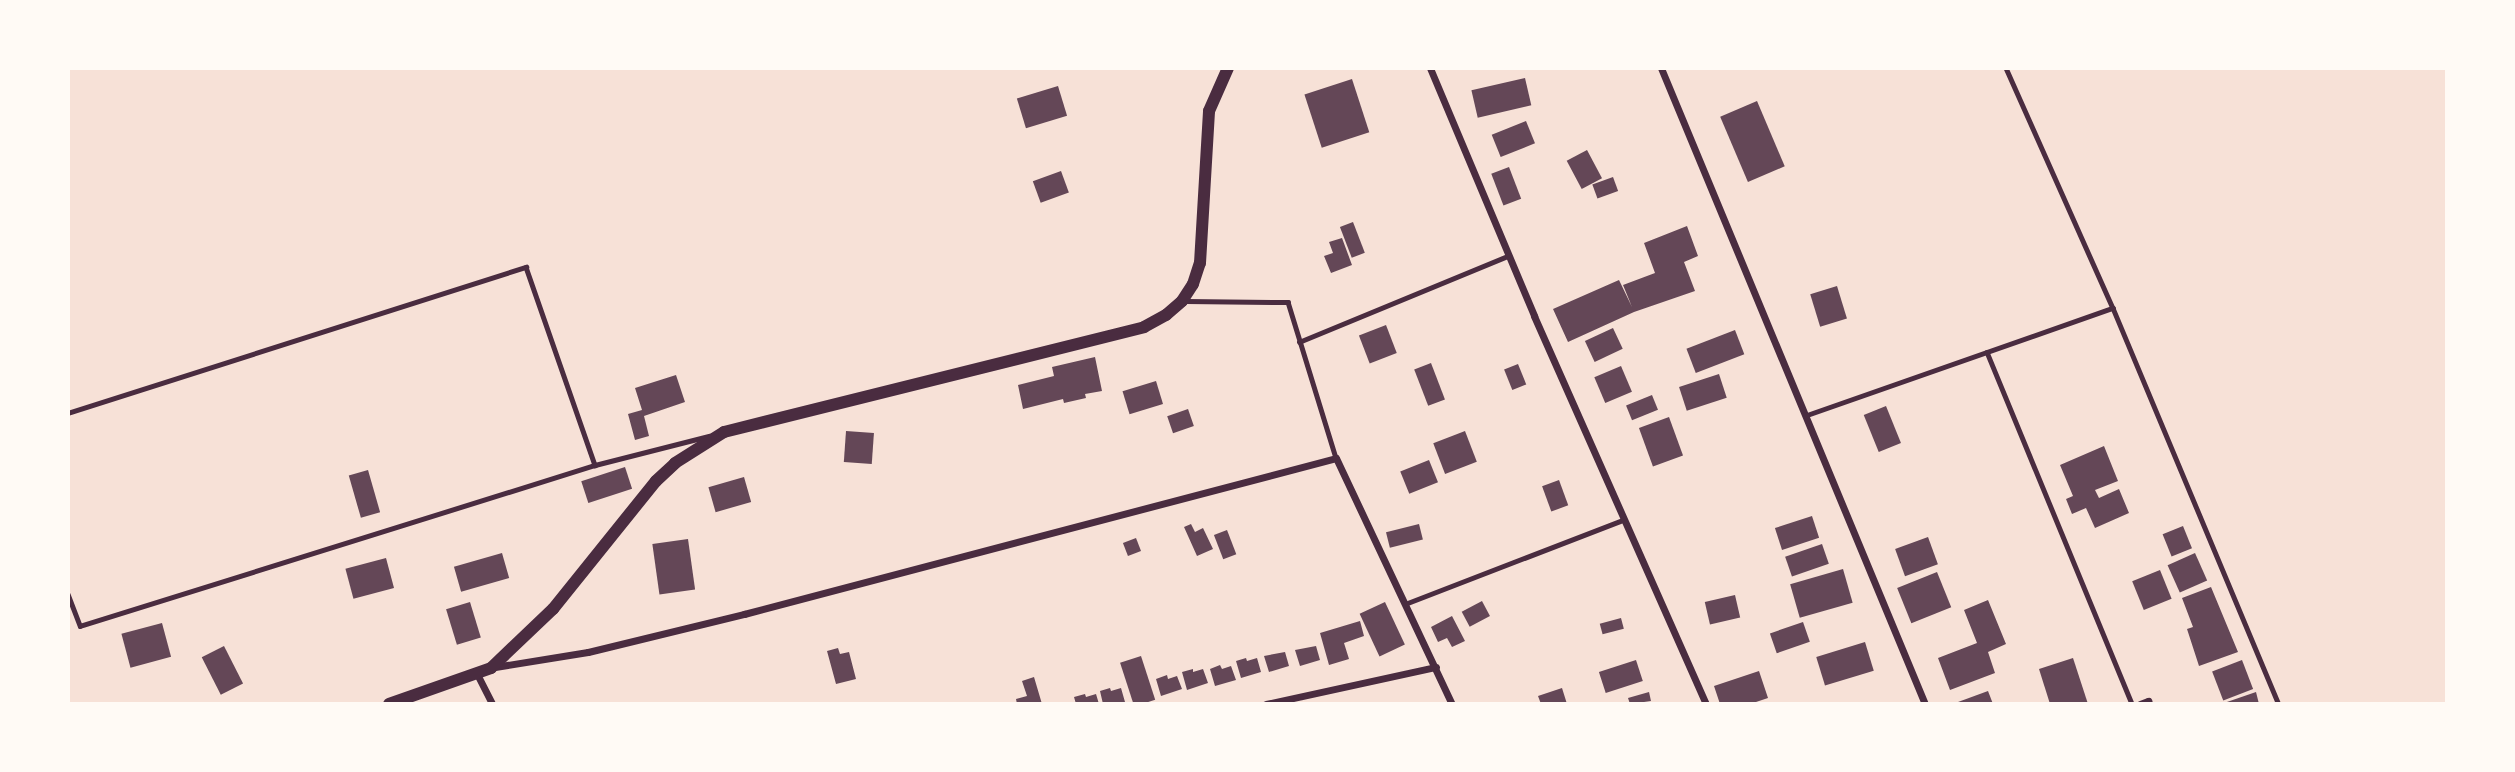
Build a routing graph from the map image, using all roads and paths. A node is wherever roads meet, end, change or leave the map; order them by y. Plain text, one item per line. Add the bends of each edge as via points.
1 (1228, 68) edge
2 (1430, 68) edge
3 (1661, 68) edge
4 (2006, 68) edge
5 (1508, 256) junction
6 (1182, 301) junction
7 (2113, 308) junction
8 (1299, 342) junction
9 (1987, 352) junction
10 (68, 413) edge
11 (1807, 415) junction
12 (724, 432) junction
13 (1336, 458) junction
14 (595, 465) junction
15 (1623, 520) junction
16 (68, 594) edge
17 (1404, 605) junction
18 (1436, 667) junction
19 (491, 668) junction
20 (477, 674) junction
21 (389, 704) edge
22 (492, 704) edge
23 (1265, 704) edge
24 (1452, 704) edge
25 (1706, 704) edge
26 (1925, 704) edge
27 (2132, 704) edge
28 (2140, 704) edge
29 (2149, 704) edge
30 (2279, 704) edge

1 - 6 main road via 1209,111 1200,263
2 - 5 street
3 - 11 street
4 - 7 lane
5 - 8 lane
5 - 15 street
6 - 8 lane via 1288,302
6 - 12 main road via 1144,327
7 - 9 lane
7 - 30 lane
8 - 13 lane
9 - 11 lane
9 - 27 lane
10 - 14 lane via 526,267
11 - 26 street
12 - 14 lane
12 - 19 main road via 656,481 553,609
13 - 17 street
13 - 19 street via 744,614 588,652
14 - 16 lane via 80,626
15 - 17 lane
15 - 25 street
17 - 18 street
18 - 23 street
18 - 24 street
19 - 20 main road
20 - 21 main road
20 - 22 street
28 - 29 street

